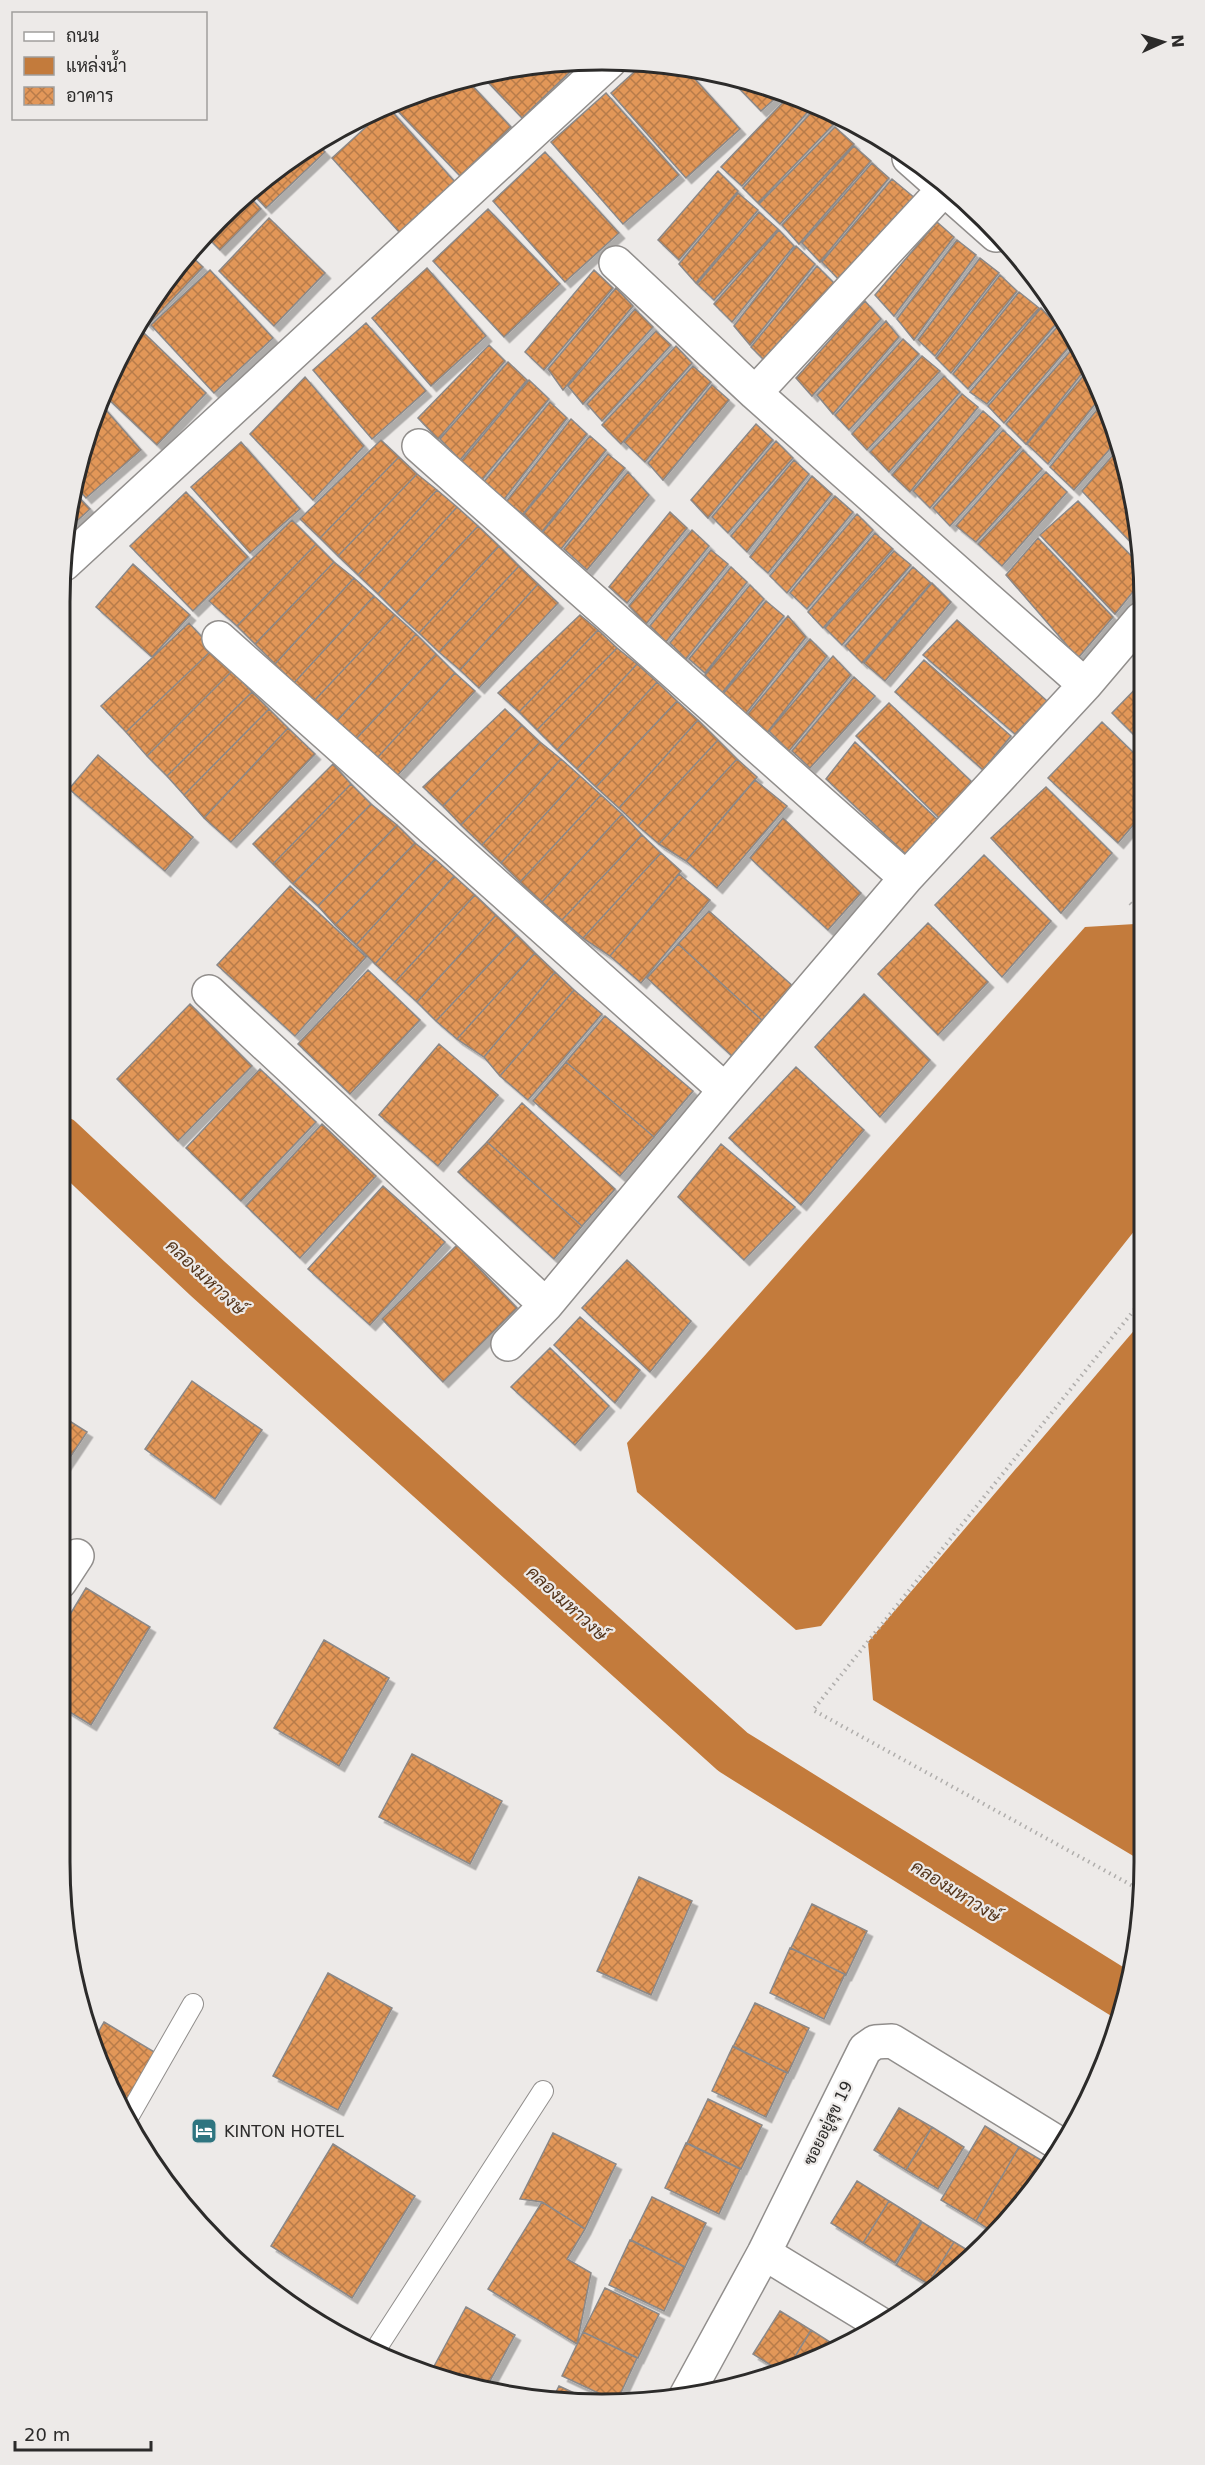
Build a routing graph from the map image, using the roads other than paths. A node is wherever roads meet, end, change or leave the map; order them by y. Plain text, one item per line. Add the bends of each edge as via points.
1 (600, 70) edge
2 (941, 193) edge
3 (616, 263) dead end
4 (755, 393) junction
5 (419, 446) dead end
6 (73, 556) edge
7 (1134, 627) edge
8 (219, 638) dead end
9 (1085, 685) junction
10 (906, 878) junction
11 (210, 992) dead end
12 (725, 1090) junction
13 (546, 1305) junction
14 (508, 1344) dead end
15 (193, 2004) dead end
16 (543, 2091) dead end
17 (132, 2110) edge
18 (1055, 2141) edge
19 (764, 2253) junction
20 (873, 2320) edge
21 (379, 2345) edge
22 (691, 2387) edge

1 - 6 street
2 - 4 street
3 - 4 street
4 - 9 street
5 - 10 street
7 - 9 street
8 - 12 street
9 - 10 street
10 - 12 street
11 - 13 street
12 - 13 street
13 - 14 street
15 - 17 lane
16 - 21 lane
18 - 19 street, ซอยอยู่สุข 19 via 892,2041 875,2042 865,2049
19 - 20 street
19 - 22 street, ซอยอยู่สุข 19

